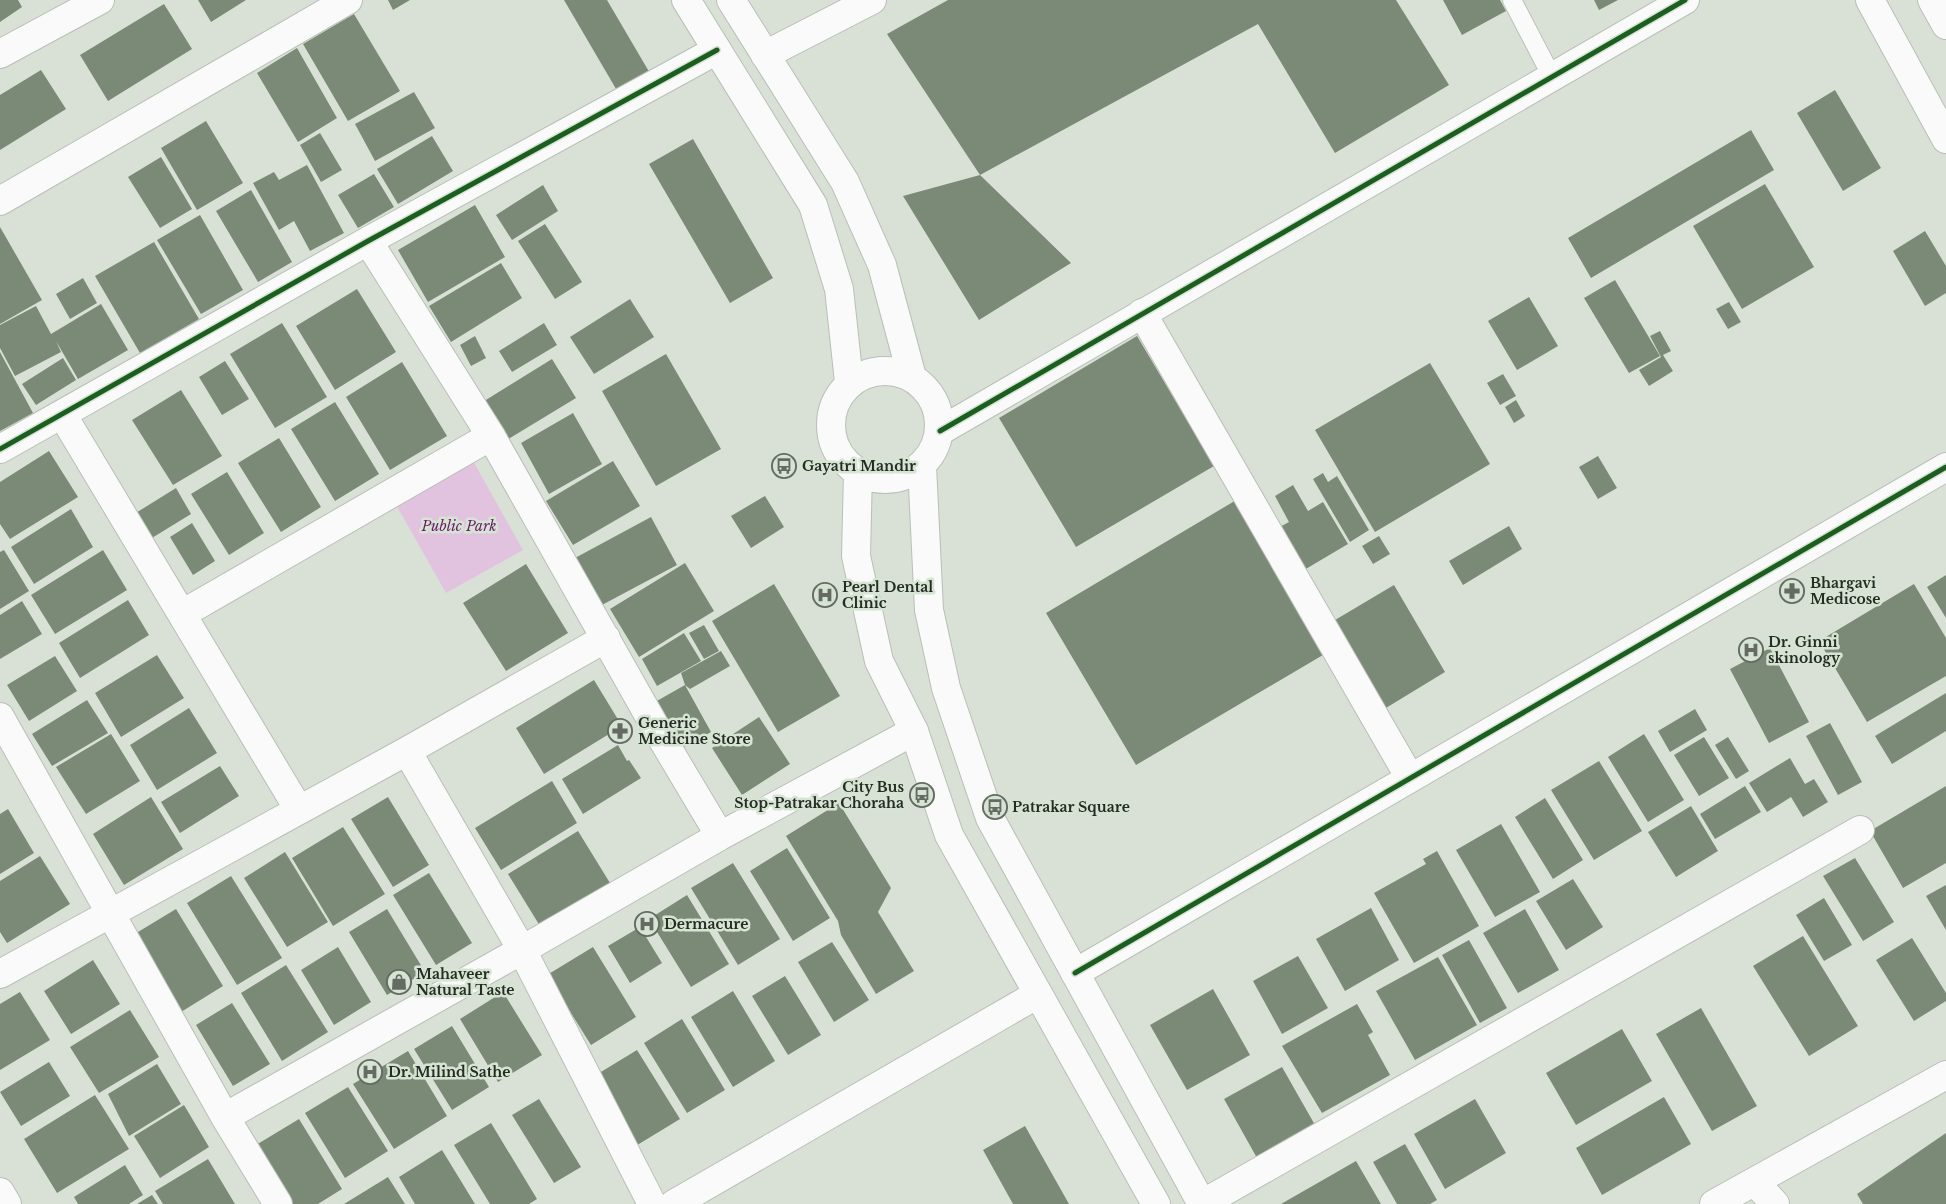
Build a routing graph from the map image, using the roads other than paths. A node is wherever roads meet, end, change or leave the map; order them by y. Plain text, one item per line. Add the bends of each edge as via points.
1 (100, 0) edge
2 (348, 0) edge
3 (686, 0) edge
4 (731, 0) edge
5 (872, 0) edge
6 (1512, 0) edge
7 (1685, 0) edge
8 (1870, 0) edge
9 (1932, 0) edge
10 (1946, 24) edge
11 (717, 50) junction
12 (0, 54) edge
13 (765, 55) junction
14 (1552, 77) junction
15 (1946, 139) edge
16 (0, 201) edge
17 (368, 240) junction
18 (1142, 313) junction
19 (912, 377) junction
20 (849, 382) junction
21 (62, 414) junction
22 (940, 431) junction
23 (491, 436) junction
24 (0, 449) edge
25 (922, 466) junction
26 (1946, 466) edge
27 (858, 472) junction
28 (182, 614) junction
29 (606, 638) junction
30 (0, 717) edge
31 (914, 731) junction
32 (407, 751) junction
33 (1410, 778) junction
34 (299, 810) junction
35 (1860, 830) dead end
36 (720, 836) junction
37 (110, 914) junction
38 (522, 950) junction
39 (1075, 973) junction
40 (0, 974) edge
41 (1038, 994) junction
42 (1946, 1075) edge
43 (225, 1117) junction
44 (1755, 1182) junction
45 (0, 1192) edge
46 (7, 1204) edge
47 (278, 1204) edge
48 (652, 1204) edge
49 (674, 1204) edge
50 (1156, 1204) edge
51 (1202, 1204) edge
52 (1714, 1204) edge
53 (1775, 1204) edge

1 - 12 street
2 - 16 street
3 - 11 street
4 - 13 street
5 - 13 street
6 - 14 lane
7 - 14 street
8 - 15 street
9 - 10 street
11 - 17 street
11 - 20 street via 813,205 839,289
13 - 19 street via 845,182 882,265
14 - 18 street
17 - 21 street
17 - 23 street
18 - 22 street
18 - 33 street
19 - 20 street via 893,370 870,371
19 - 22 street via 930,392 938,410
20 - 27 street via 837,397 831,416 832,439 842,460
21 - 24 street
21 - 28 street
22 - 25 street via 933,452
23 - 28 street
23 - 29 street
25 - 27 street via 900,478 878,479
25 - 39 street via 929,610 946,688 990,818
26 - 33 street
27 - 31 street via 856,556 879,661
28 - 34 street
29 - 32 street
29 - 36 street
30 - 37 street
31 - 36 street
31 - 41 street via 949,836
32 - 34 street
32 - 38 street
33 - 39 street
34 - 37 street
35 - 51 street
36 - 38 street
37 - 40 street
37 - 43 street
38 - 43 street
38 - 48 street
39 - 51 street
41 - 49 street
41 - 50 street
42 - 44 street
43 - 47 street
44 - 52 street
44 - 53 street
45 - 46 street

